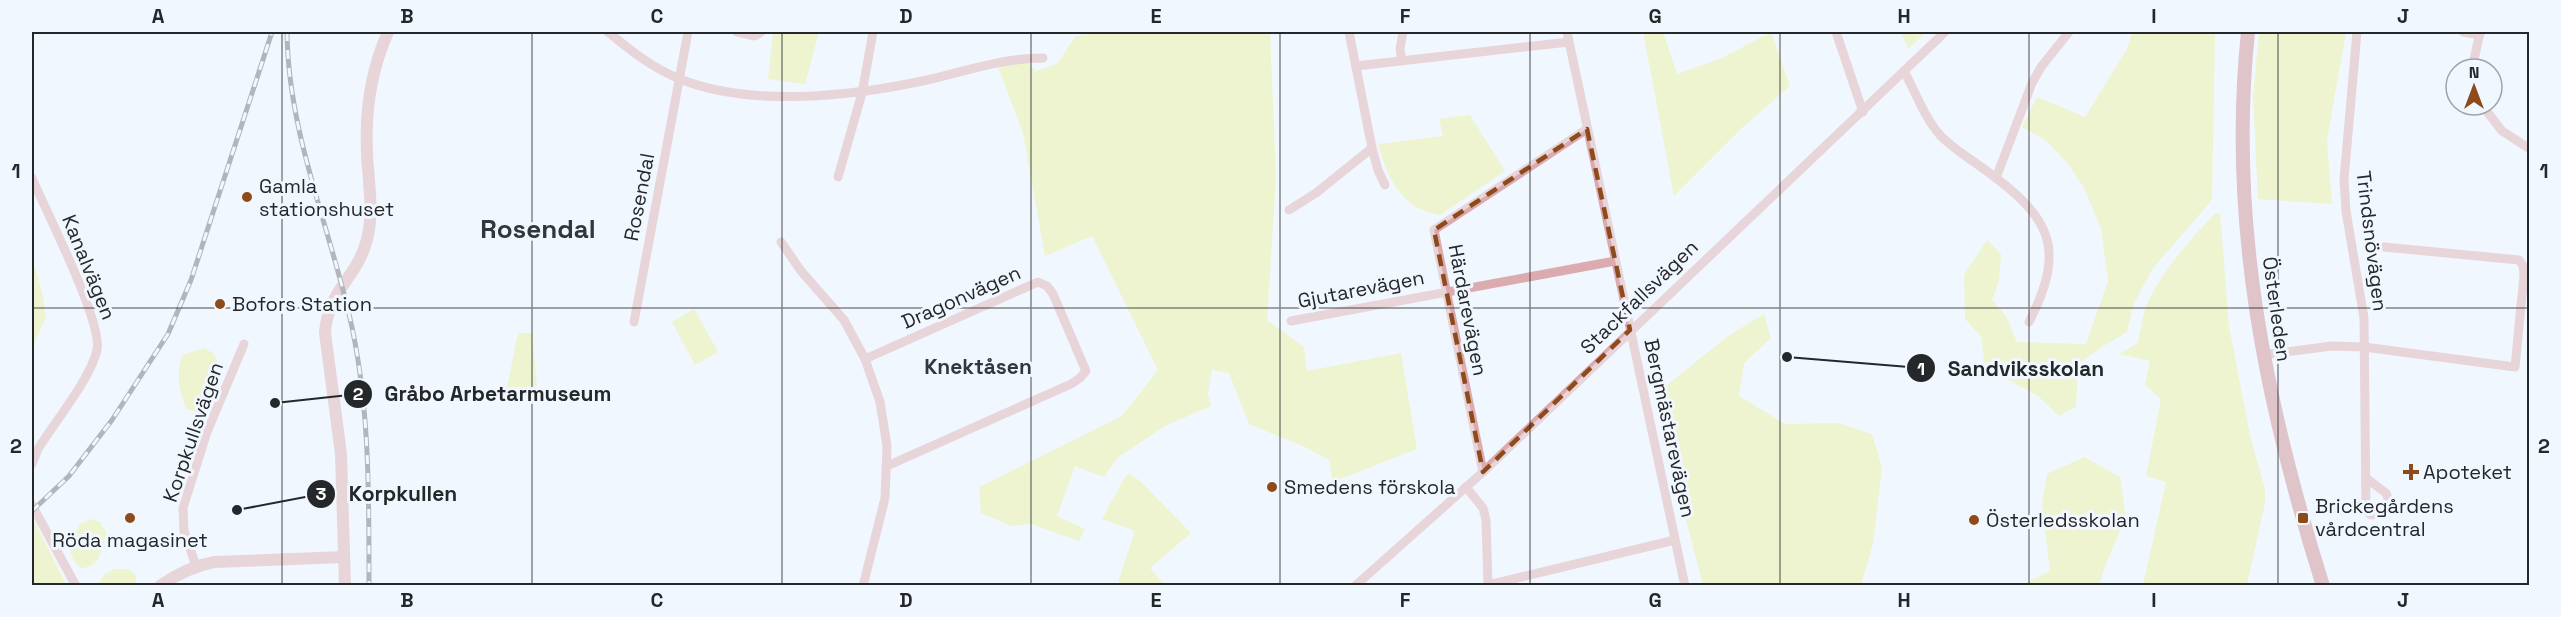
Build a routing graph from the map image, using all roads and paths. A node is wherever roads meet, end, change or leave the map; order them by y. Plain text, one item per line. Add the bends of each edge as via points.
1 (388, 32) edge
2 (608, 32) edge
3 (737, 32) edge
4 (761, 32) edge
5 (873, 32) edge
6 (1349, 32) edge
7 (1403, 32) edge
8 (1836, 32) edge
9 (1945, 32) edge
10 (2069, 32) edge
11 (2248, 32) edge
12 (2357, 32) edge
13 (2463, 32) edge
14 (688, 33) edge
15 (2480, 33) edge
16 (1568, 37) edge
17 (2475, 57) edge
18 (1043, 58) dead end
19 (1402, 61) junction
20 (1356, 66) junction
21 (1904, 71) junction
22 (679, 79) junction
23 (862, 93) junction
24 (1863, 112) junction
25 (2491, 117) edge
26 (1587, 129) junction
27 (1372, 148) junction
28 (2529, 149) edge
29 (838, 177) dead end
30 (32, 178) edge
31 (1996, 178) junction
32 (1385, 185) dead end
33 (1289, 210) dead end
34 (781, 242) dead end
35 (2384, 247) dead end
36 (1615, 261) junction
37 (1446, 291) junction
38 (1291, 321) dead end
39 (634, 322) dead end
40 (2029, 322) dead end
41 (1630, 330) junction
42 (244, 344) dead end
43 (2364, 347) junction
44 (2262, 355) junction
45 (865, 359) junction
46 (32, 464) edge
47 (887, 466) junction
48 (1483, 472) junction
49 (2366, 478) dead end
50 (1466, 487) junction
51 (32, 505) edge
52 (1675, 540) junction
53 (344, 558) junction
54 (196, 566) junction
55 (76, 585) edge
56 (160, 585) edge
57 (345, 585) edge
58 (863, 585) edge
59 (1355, 585) edge
60 (1488, 585) edge
61 (1685, 585) edge
62 (2323, 585) edge

1 - 53 street via 372,76 368,105 371,204 367,243 326,315 341,454
2 - 22 street via 638,56
3 - 4 street via 755,36
5 - 23 street
6 - 20 street
7 - 19 street
8 - 24 street
9 - 21 street, Stackfallsvägen
10 - 31 street via 2032,83
11 - 44 main road, Österleden via 2244,196
12 - 43 street, Trindsnövägen via 2344,180 2364,318
13 - 15 street
14 - 22 street, Rosendal
15 - 17 street
16 - 19 street
16 - 26 street, Bergmästarevägen
18 - 23 street via 1018,58
19 - 20 street
20 - 27 street
21 - 24 street, Stackfallsvägen
21 - 31 street via 1940,135
22 - 23 street via 742,93
22 - 39 street, Rosendal
23 - 29 street
24 - 41 street, Stackfallsvägen
25 - 28 street via 2502,131
26 - 36 street, Bergmästarevägen
26 - 37 street, Härdarevägen via 1434,230
27 - 32 street
27 - 33 street
30 - 46 street, Kanalvägen via 98,338 93,360
31 - 40 street via 2032,208 2048,241 2048,277
34 - 45 street via 844,320
35 - 43 street via 2518,260 2524,275 2515,367
36 - 37 street, Gjutarevägen
36 - 41 street, Bergmästarevägen
37 - 38 street, Gjutarevägen
37 - 48 street, Härdarevägen
41 - 48 street, Stackfallsvägen
41 - 52 street, Bergmästarevägen
42 - 54 street, Korpkullsvägen via 207,432 183,508 184,531
43 - 44 street via 2332,346
43 - 49 street, Trindsnövägen
44 - 62 main road, Österleden via 2284,454
45 - 47 street via 880,402
45 - 47 street, Dragonvägen via 1038,282 1053,294 1086,372 1071,384
47 - 58 street via 880,526
48 - 50 street, Stackfallsvägen
50 - 59 street, Stackfallsvägen
50 - 60 street via 1483,508 1486,520
51 - 55 street
52 - 60 street
52 - 61 street, Bergmästarevägen
53 - 54 street via 229,561
53 - 57 street
54 - 56 street

